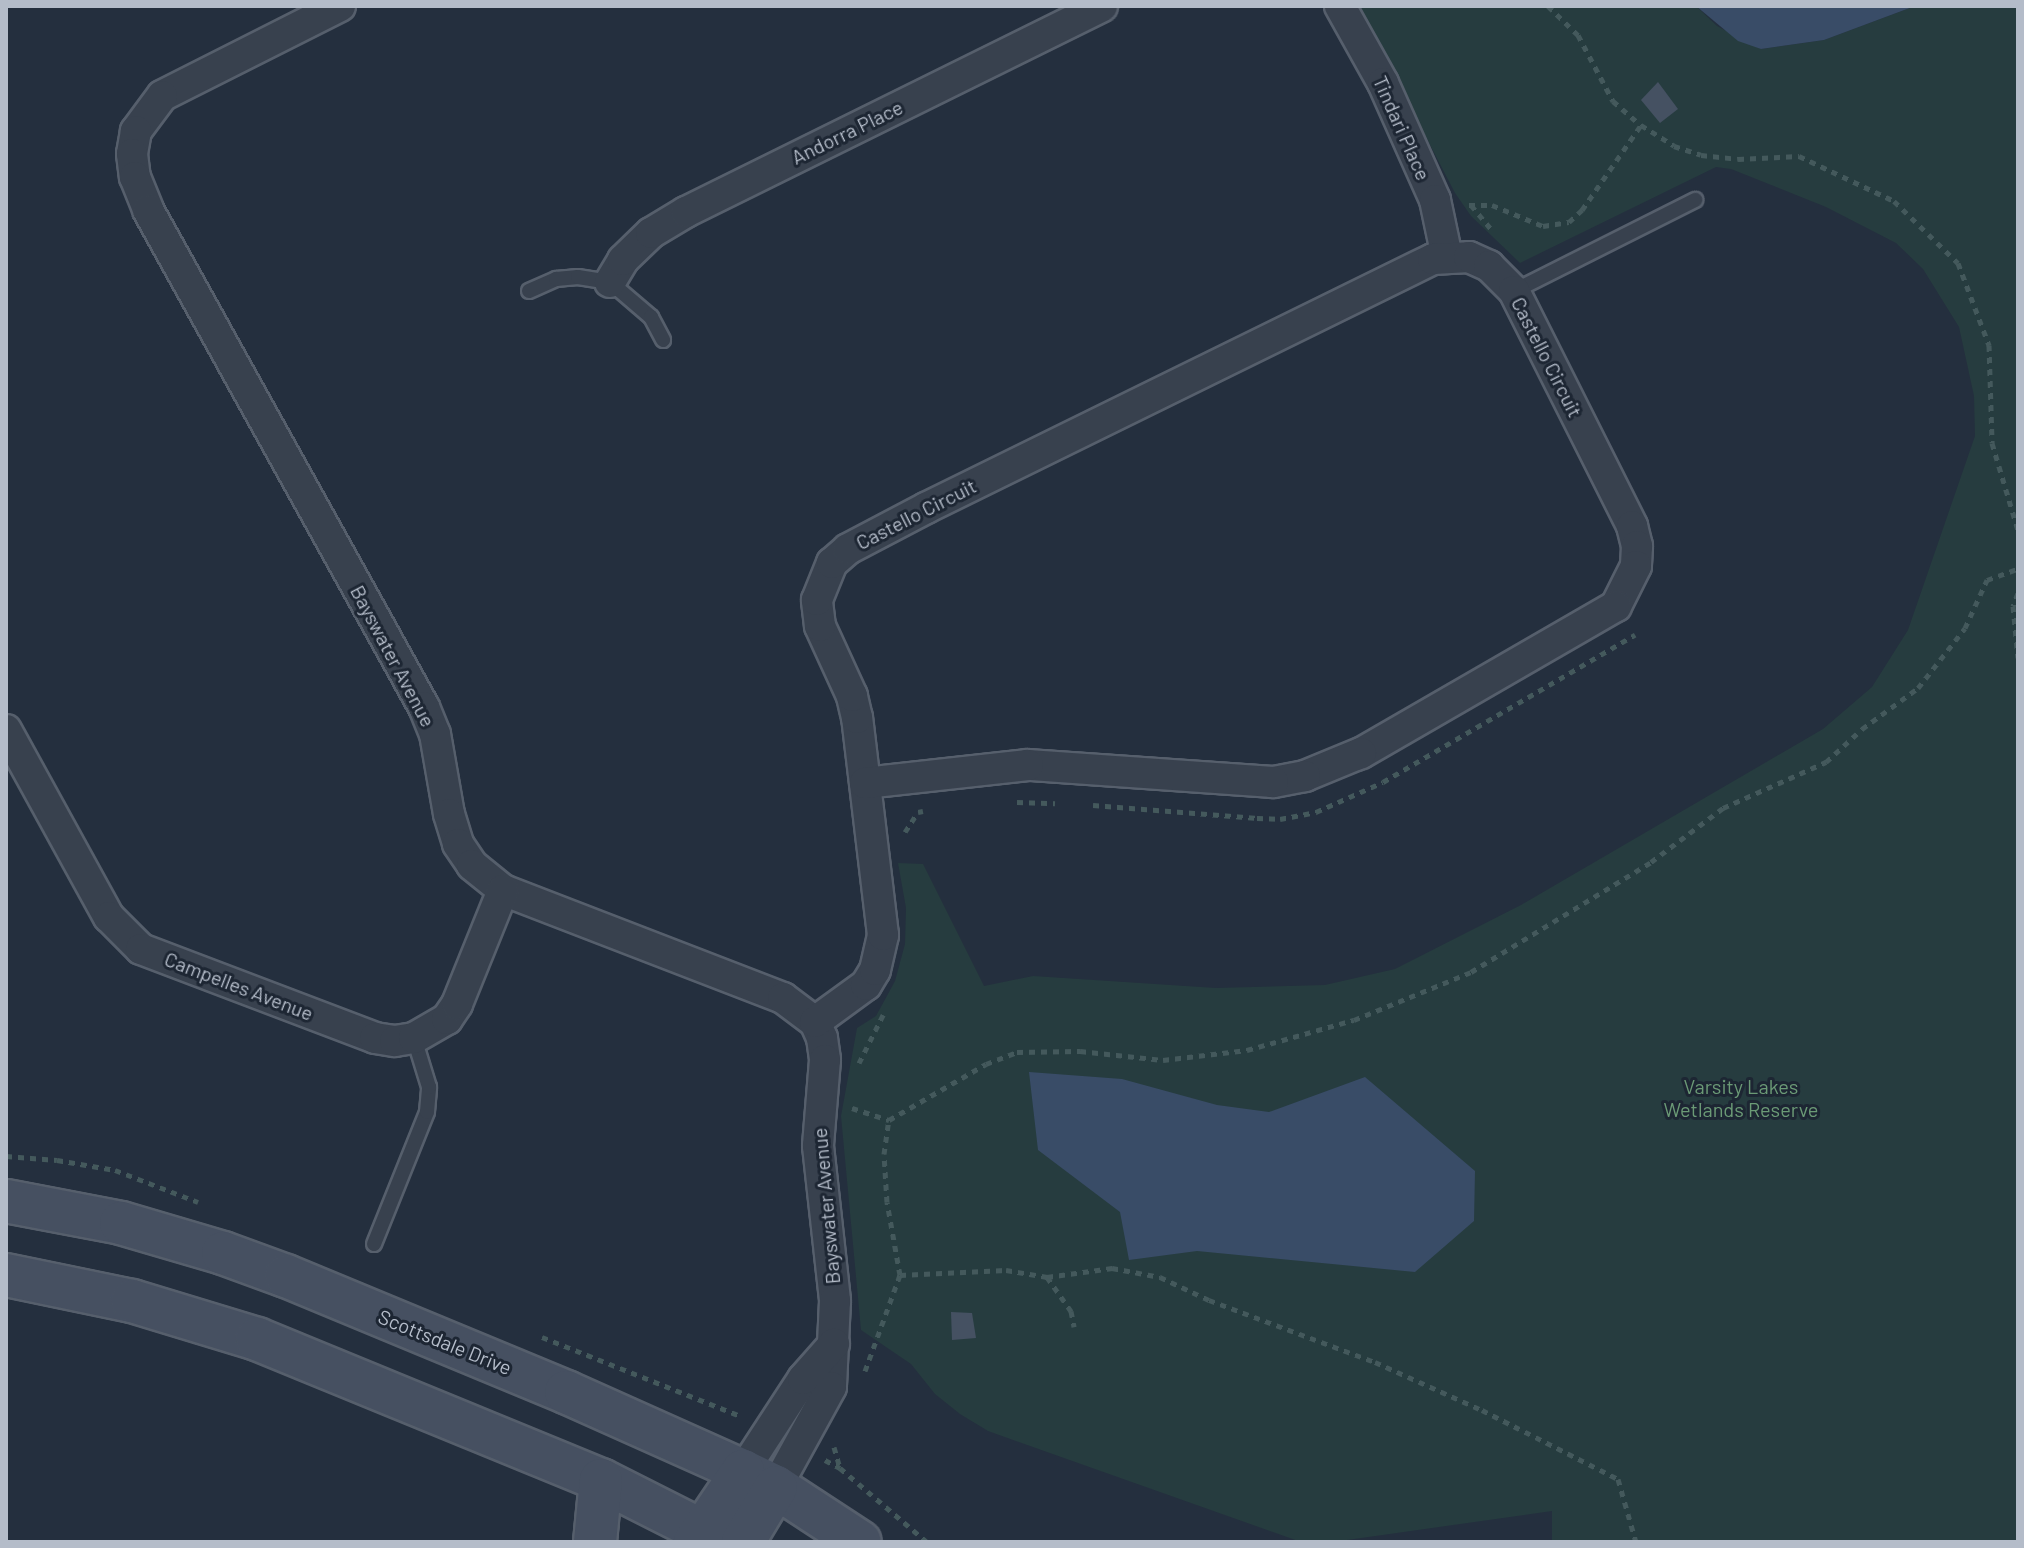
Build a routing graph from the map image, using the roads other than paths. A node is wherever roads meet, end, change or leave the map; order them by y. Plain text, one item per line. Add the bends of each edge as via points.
1 (340, 6) edge
2 (1102, 6) edge
3 (1340, 6) edge
4 (1695, 200) dead end
5 (1447, 257) junction
6 (610, 282) junction
7 (1525, 285) junction
8 (529, 291) dead end
9 (663, 340) dead end
10 (6, 730) edge
11 (865, 783) junction
12 (503, 890) junction
13 (815, 1022) junction
14 (414, 1038) junction
15 (6, 1201) edge
16 (374, 1244) dead end
17 (6, 1275) edge
18 (760, 1479) junction
19 (601, 1480) junction
20 (707, 1538) edge
21 (595, 1542) edge
22 (743, 1542) edge
23 (860, 1542) edge

1 - 12 street, Bayswater Avenue via 162,96 136,131 135,177 148,210 424,707 435,734 458,844 472,865
2 - 6 street, Andorra Place via 686,212 651,233 623,260
3 - 5 street, Tindari Place via 1383,83 1440,216
4 - 7 lane
5 - 7 street, Castello Circuit via 1469,257
5 - 11 street, Castello Circuit via 1410,269 926,508 832,563 817,600 820,626 852,696
6 - 8 lane via 556,279
6 - 9 lane via 651,317
7 - 11 street, Castello Circuit via 1632,526 1636,566 1616,606 1361,753 1305,776 1257,781 1028,765
10 - 14 street, Campelles Avenue via 109,917 141,949 375,1038
11 - 13 street, Castello Circuit via 881,909 880,952 866,985
12 - 13 street, Bayswater Avenue via 783,998
12 - 14 street via 457,1004 447,1019
13 - 18 street, Bayswater Avenue via 825,1060 818,1146 835,1301 831,1387
14 - 16 lane via 427,1078 427,1112
15 - 18 main road, Scottsdale Drive via 121,1223 249,1262 566,1392
17 - 19 main road via 132,1301 257,1339
18 - 20 main road
18 - 22 main road
18 - 23 main road, Scottsdale Drive
19 - 20 main road
19 - 21 main road

